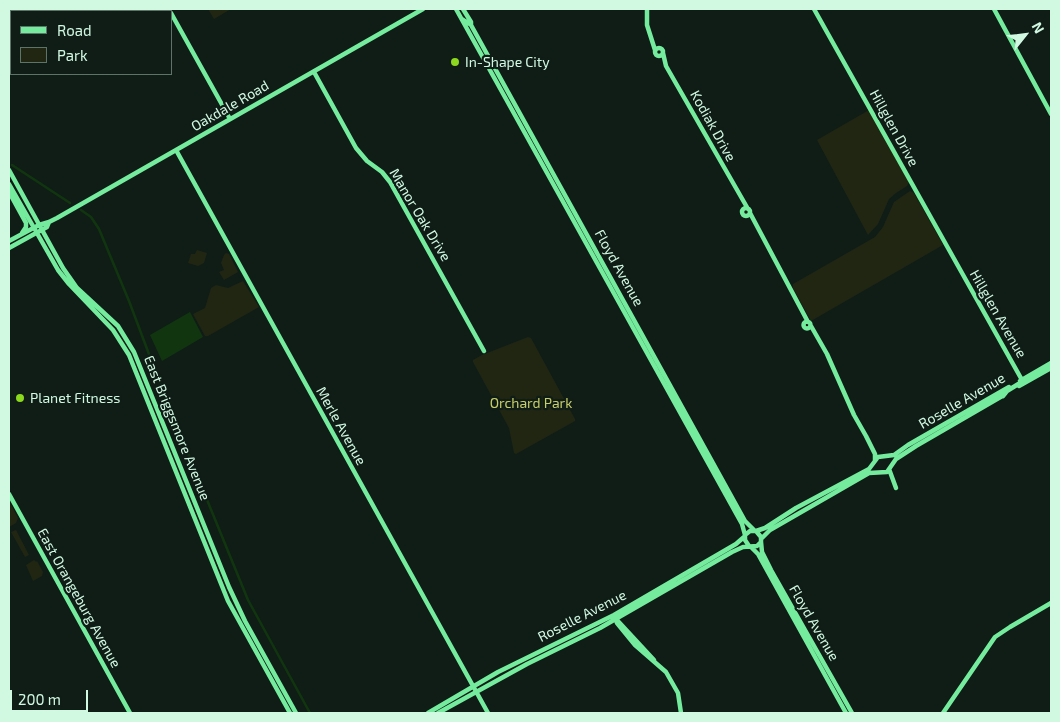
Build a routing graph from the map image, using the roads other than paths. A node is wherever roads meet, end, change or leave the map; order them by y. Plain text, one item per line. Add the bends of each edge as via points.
1 (423, 9) edge
2 (456, 9) edge
3 (464, 9) edge
4 (647, 9) edge
5 (814, 9) edge
6 (994, 9) edge
7 (172, 15) edge
8 (461, 18) junction
9 (471, 25) junction
10 (314, 72) junction
11 (1051, 114) edge
12 (230, 119) junction
13 (176, 150) junction
14 (9, 170) edge
15 (9, 184) edge
16 (9, 192) edge
17 (49, 222) junction
18 (39, 225) junction
19 (34, 228) junction
20 (42, 230) junction
21 (36, 233) junction
22 (20, 235) junction
23 (9, 242) edge
24 (9, 248) edge
25 (954, 259) joint
26 (484, 350) dead end
27 (1051, 363) edge
28 (1051, 368) edge
29 (1022, 380) junction
30 (1003, 396) junction
31 (866, 436) junction
32 (883, 457) junction
33 (875, 461) junction
34 (890, 468) junction
35 (881, 473) junction
36 (9, 494) edge
37 (755, 531) junction
38 (745, 536) junction
39 (761, 540) junction
40 (750, 546) junction
41 (767, 572) junction
42 (780, 585) junction
43 (784, 603) junction
44 (1051, 603) edge
45 (615, 617) junction
46 (800, 622) junction
47 (474, 689) junction
48 (130, 713) edge
49 (290, 713) edge
50 (296, 713) edge
51 (428, 713) edge
52 (438, 713) edge
53 (488, 713) edge
54 (681, 713) edge
55 (846, 713) edge
56 (852, 713) edge
57 (943, 713) edge

1 - 10 street, Oakdale Road
2 - 8 street, Floyd Avenue
3 - 9 street
4 - 31 street, Kodiak Drive via 646,21 657,49 827,354
5 - 25 street, Hillglen Drive
6 - 11 street
7 - 12 street
8 - 9 street, Floyd Avenue
8 - 38 street, Floyd Avenue via 742,524
9 - 37 street, Floyd Avenue via 745,521
10 - 12 street, Oakdale Road
10 - 26 street, Manor Oak Drive via 356,148 390,182
12 - 13 street, Oakdale Road
13 - 17 street, Oakdale Road
13 - 47 street, Merle Avenue
14 - 18 street, East Briggsmore Avenue
15 - 19 street, East Briggsmore Avenue
16 - 22 street via 26,224
17 - 18 street, Oakdale Road
17 - 20 street, Oakdale Road
18 - 19 street, Oakdale Road
18 - 20 street, East Briggsmore Avenue
19 - 21 street, East Briggsmore Avenue
19 - 22 street, Oakdale Road
20 - 21 street, Oakdale Road
20 - 50 street, East Briggsmore Avenue via 71,280 115,323 134,352 229,587
21 - 24 street, Oakdale Road
21 - 49 street, East Briggsmore Avenue via 60,274 113,330 127,351 228,601
22 - 23 street, Oakdale Road
25 - 29 street, Hillglen Avenue
27 - 29 street, Roselle Avenue
28 - 30 street, Roselle Avenue
29 - 30 street
29 - 32 street, Roselle Avenue via 894,455
30 - 34 street, Roselle Avenue via 916,446
31 - 32 street, Kodiak Drive
31 - 33 street, Kodiak Drive
32 - 33 street
32 - 34 street via 889,460
33 - 35 street via 875,468
33 - 37 street via 869,469
34 - 35 street
34 - 35 street via 896,488 887,475
35 - 39 street via 866,474 770,530
36 - 48 street, East Orangeburg Avenue
37 - 38 street via 748,531
37 - 39 street
38 - 40 street via 745,542
38 - 45 street, Roselle Avenue via 738,544
39 - 40 street via 756,546
39 - 42 street, Floyd Avenue via 762,552
40 - 41 street, Floyd Avenue via 758,553
40 - 45 street, Roselle Avenue via 732,552
41 - 42 street via 777,587
41 - 43 street, Floyd Avenue
42 - 46 street, Floyd Avenue
43 - 46 street via 787,602
43 - 55 street, Floyd Avenue
44 - 57 street via 1010,626 996,638
45 - 47 street, Roselle Avenue via 522,660
45 - 54 street via 629,639 666,672 676,687
46 - 56 street, Floyd Avenue
47 - 51 street, Roselle Avenue
47 - 52 street, Roselle Avenue
47 - 53 street, Merle Avenue

